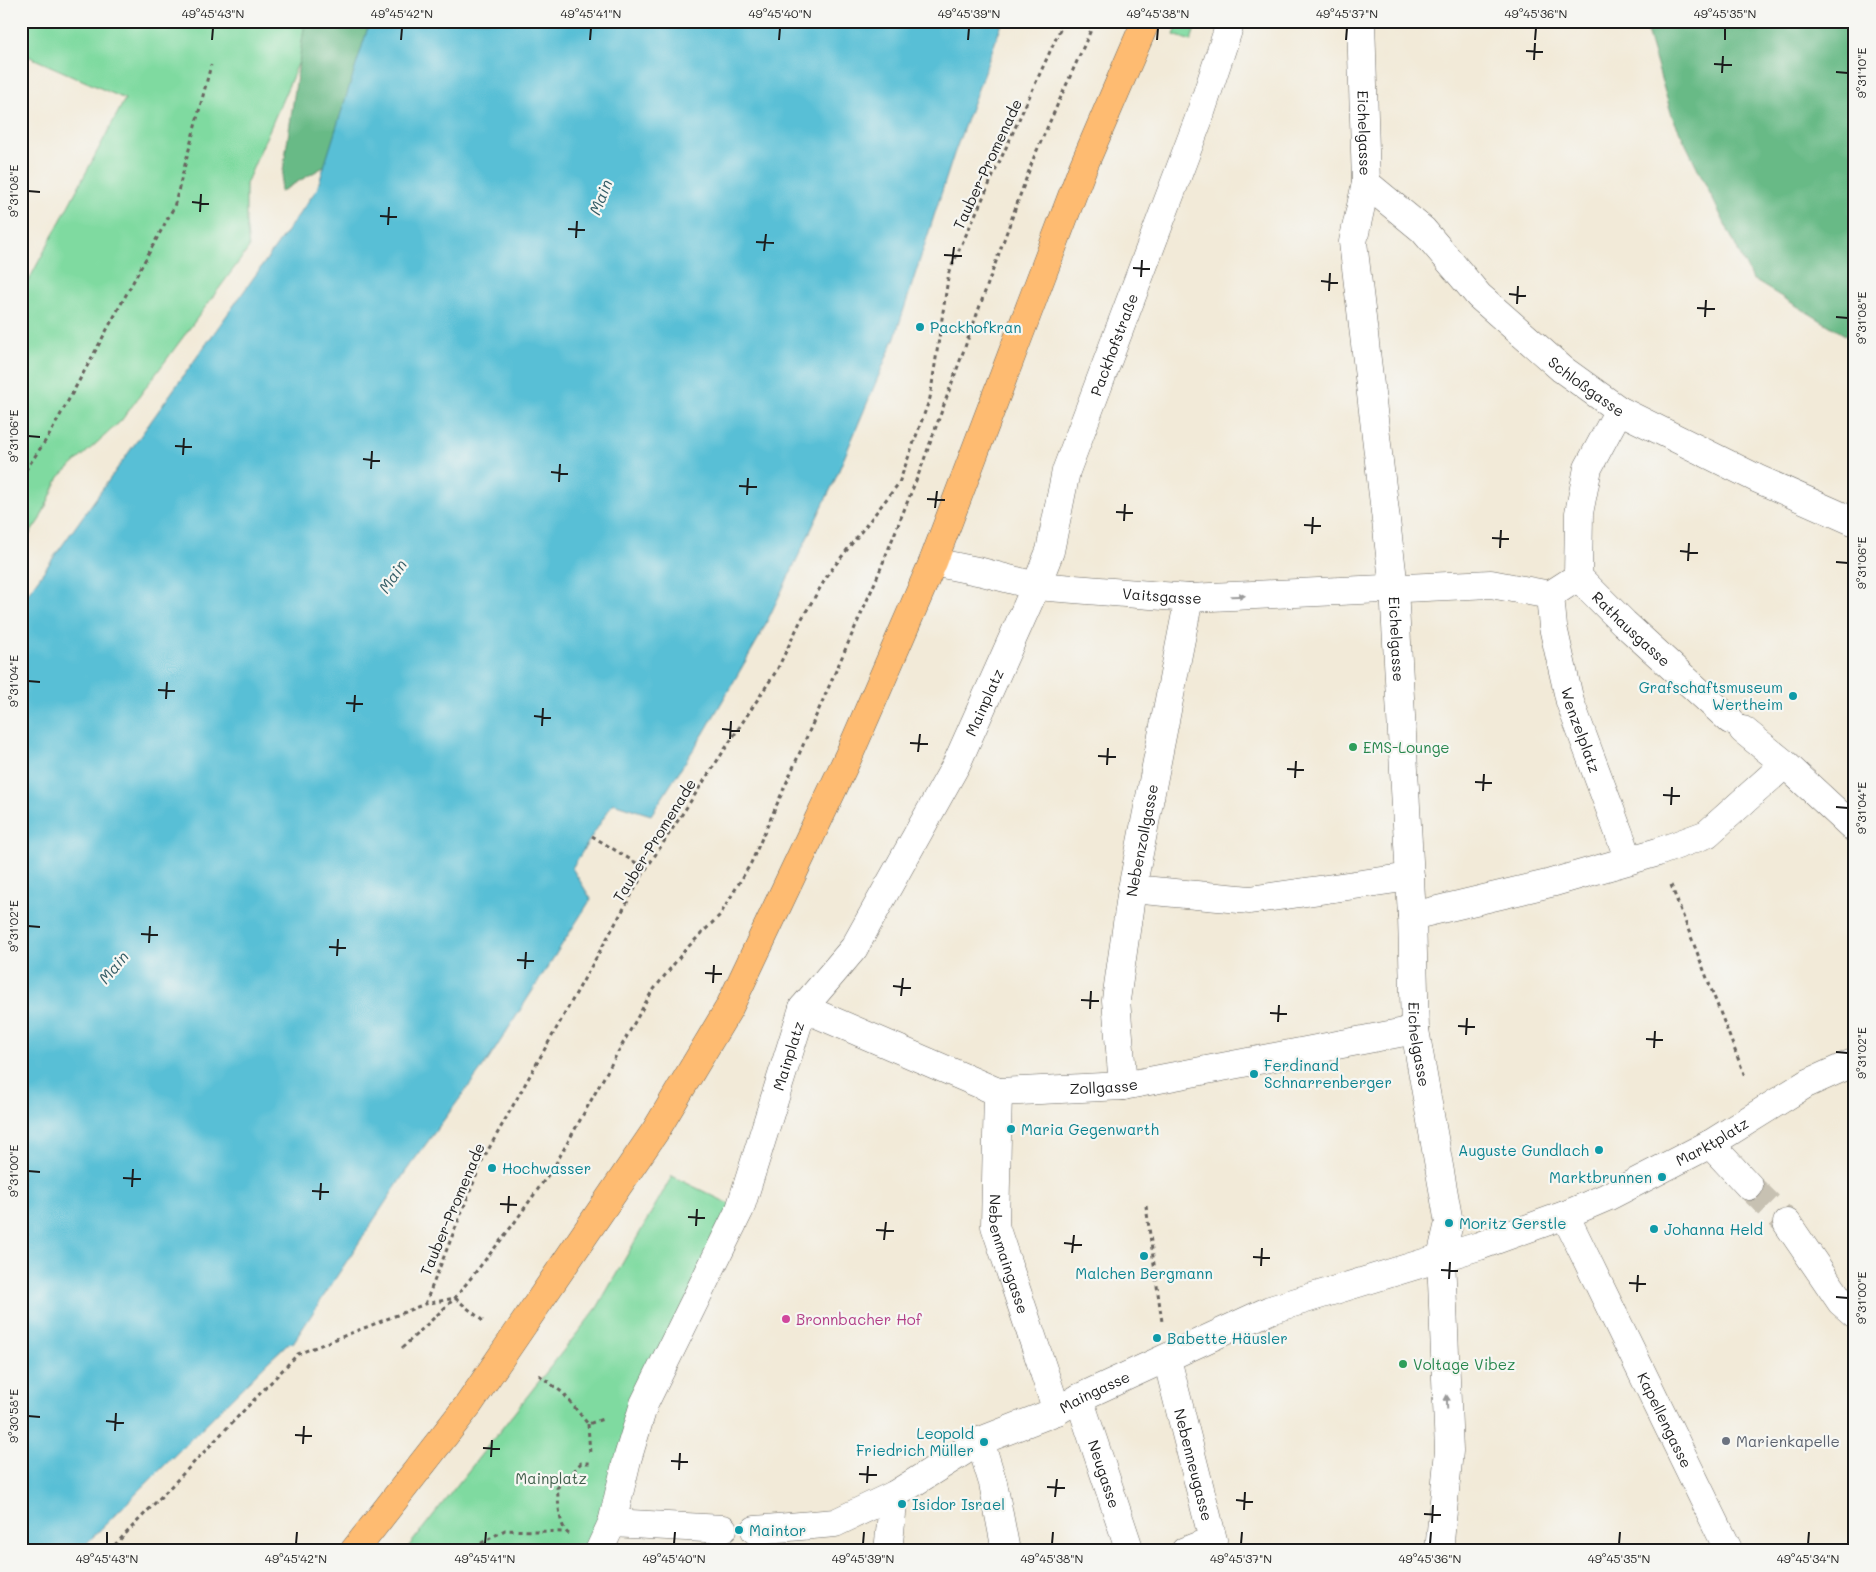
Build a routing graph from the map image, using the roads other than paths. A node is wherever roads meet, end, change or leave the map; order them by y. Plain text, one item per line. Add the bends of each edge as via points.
1 (1146, 21) edge
2 (1231, 21) edge
3 (1362, 21) edge
4 (1366, 183) junction
5 (1618, 410) junction
6 (1855, 522) edge
7 (933, 562) junction
8 (1578, 577) junction
9 (1036, 586) junction
10 (1394, 588) junction
11 (1550, 595) junction
12 (1189, 598) junction
13 (1785, 764) junction
14 (1854, 824) edge
15 (1629, 860) junction
16 (1410, 877) junction
17 (1132, 889) junction
18 (1412, 916) junction
19 (803, 1008) junction
20 (1414, 1030) junction
21 (1855, 1062) edge
22 (1123, 1086) junction
23 (998, 1092) junction
24 (1710, 1144) junction
25 (1750, 1186) tunnel mouth
26 (1565, 1215) junction
27 (1787, 1223) tunnel mouth
28 (1441, 1257) junction
29 (1855, 1314) edge
30 (1167, 1359) junction
31 (1068, 1404) junction
32 (980, 1441) junction
33 (894, 1496) junction
34 (612, 1522) junction
35 (723, 1529) dead end
36 (755, 1530) dead end
37 (354, 1551) edge
38 (599, 1551) edge
39 (888, 1551) edge
40 (1006, 1551) edge
41 (1130, 1551) edge
42 (1185, 1551) edge
43 (1440, 1551) edge
44 (1730, 1551) edge

1 - 7 main road via 1083,167
2 - 9 street, Packhofstraße via 1198,121 1066,471 1050,551
3 - 4 street, Eichelgasse
4 - 5 street, Schloßgasse via 1423,230 1480,296 1562,369
4 - 10 street, Eichelgasse via 1353,242
5 - 6 street, Schloßgasse via 1758,479
5 - 8 street via 1588,468 1579,513
7 - 9 street, Vaitsgasse
7 - 37 main road via 849,755 728,1008 656,1130 480,1388
8 - 11 street
8 - 13 street, Rathausgasse via 1736,725
9 - 12 street, Vaitsgasse
9 - 19 street, Mainplatz via 956,765 854,948
10 - 11 street via 1491,584
12 -> 10 street, Vaitsgasse
10 - 16 street, Eichelgasse
11 - 15 street, Wenzelplatz via 1553,627 1570,702
12 - 17 street, Nebenzollgasse
13 - 14 street, Rathausgasse
13 - 15 street via 1707,834
15 - 18 street via 1551,883
16 - 17 street via 1250,900
16 - 18 street, Eichelgasse
17 - 22 street, Nebenzollgasse via 1116,1000
18 - 20 street, Eichelgasse
19 - 23 street, Zollgasse
19 - 34 street, Mainplatz via 740,1209 644,1404
20 - 22 street, Zollgasse
20 - 28 street, Eichelgasse via 1449,1223
21 - 24 street, Marktplatz via 1806,1084
22 - 23 street, Zollgasse
23 - 31 street, Nebenmaingasse via 995,1226
24 - 25 street
24 - 26 street, Marktplatz
26 - 28 street, Marktplatz
26 - 44 street, Kapellengasse
27 - 29 street via 1841,1302
28 - 30 street, Maingasse via 1270,1310
43 -> 28 street, Eichelgasse via 1449,1451
30 - 31 street, Maingasse
30 - 42 street, Nebenneugasse via 1213,1540
31 - 32 street, Maingasse
31 - 41 street, Neugasse
32 - 33 street, Maingasse
32 - 40 street via 993,1482
33 - 36 street, Maingasse via 836,1523
33 - 39 street
34 - 35 street
34 - 38 street, Mainplatz

